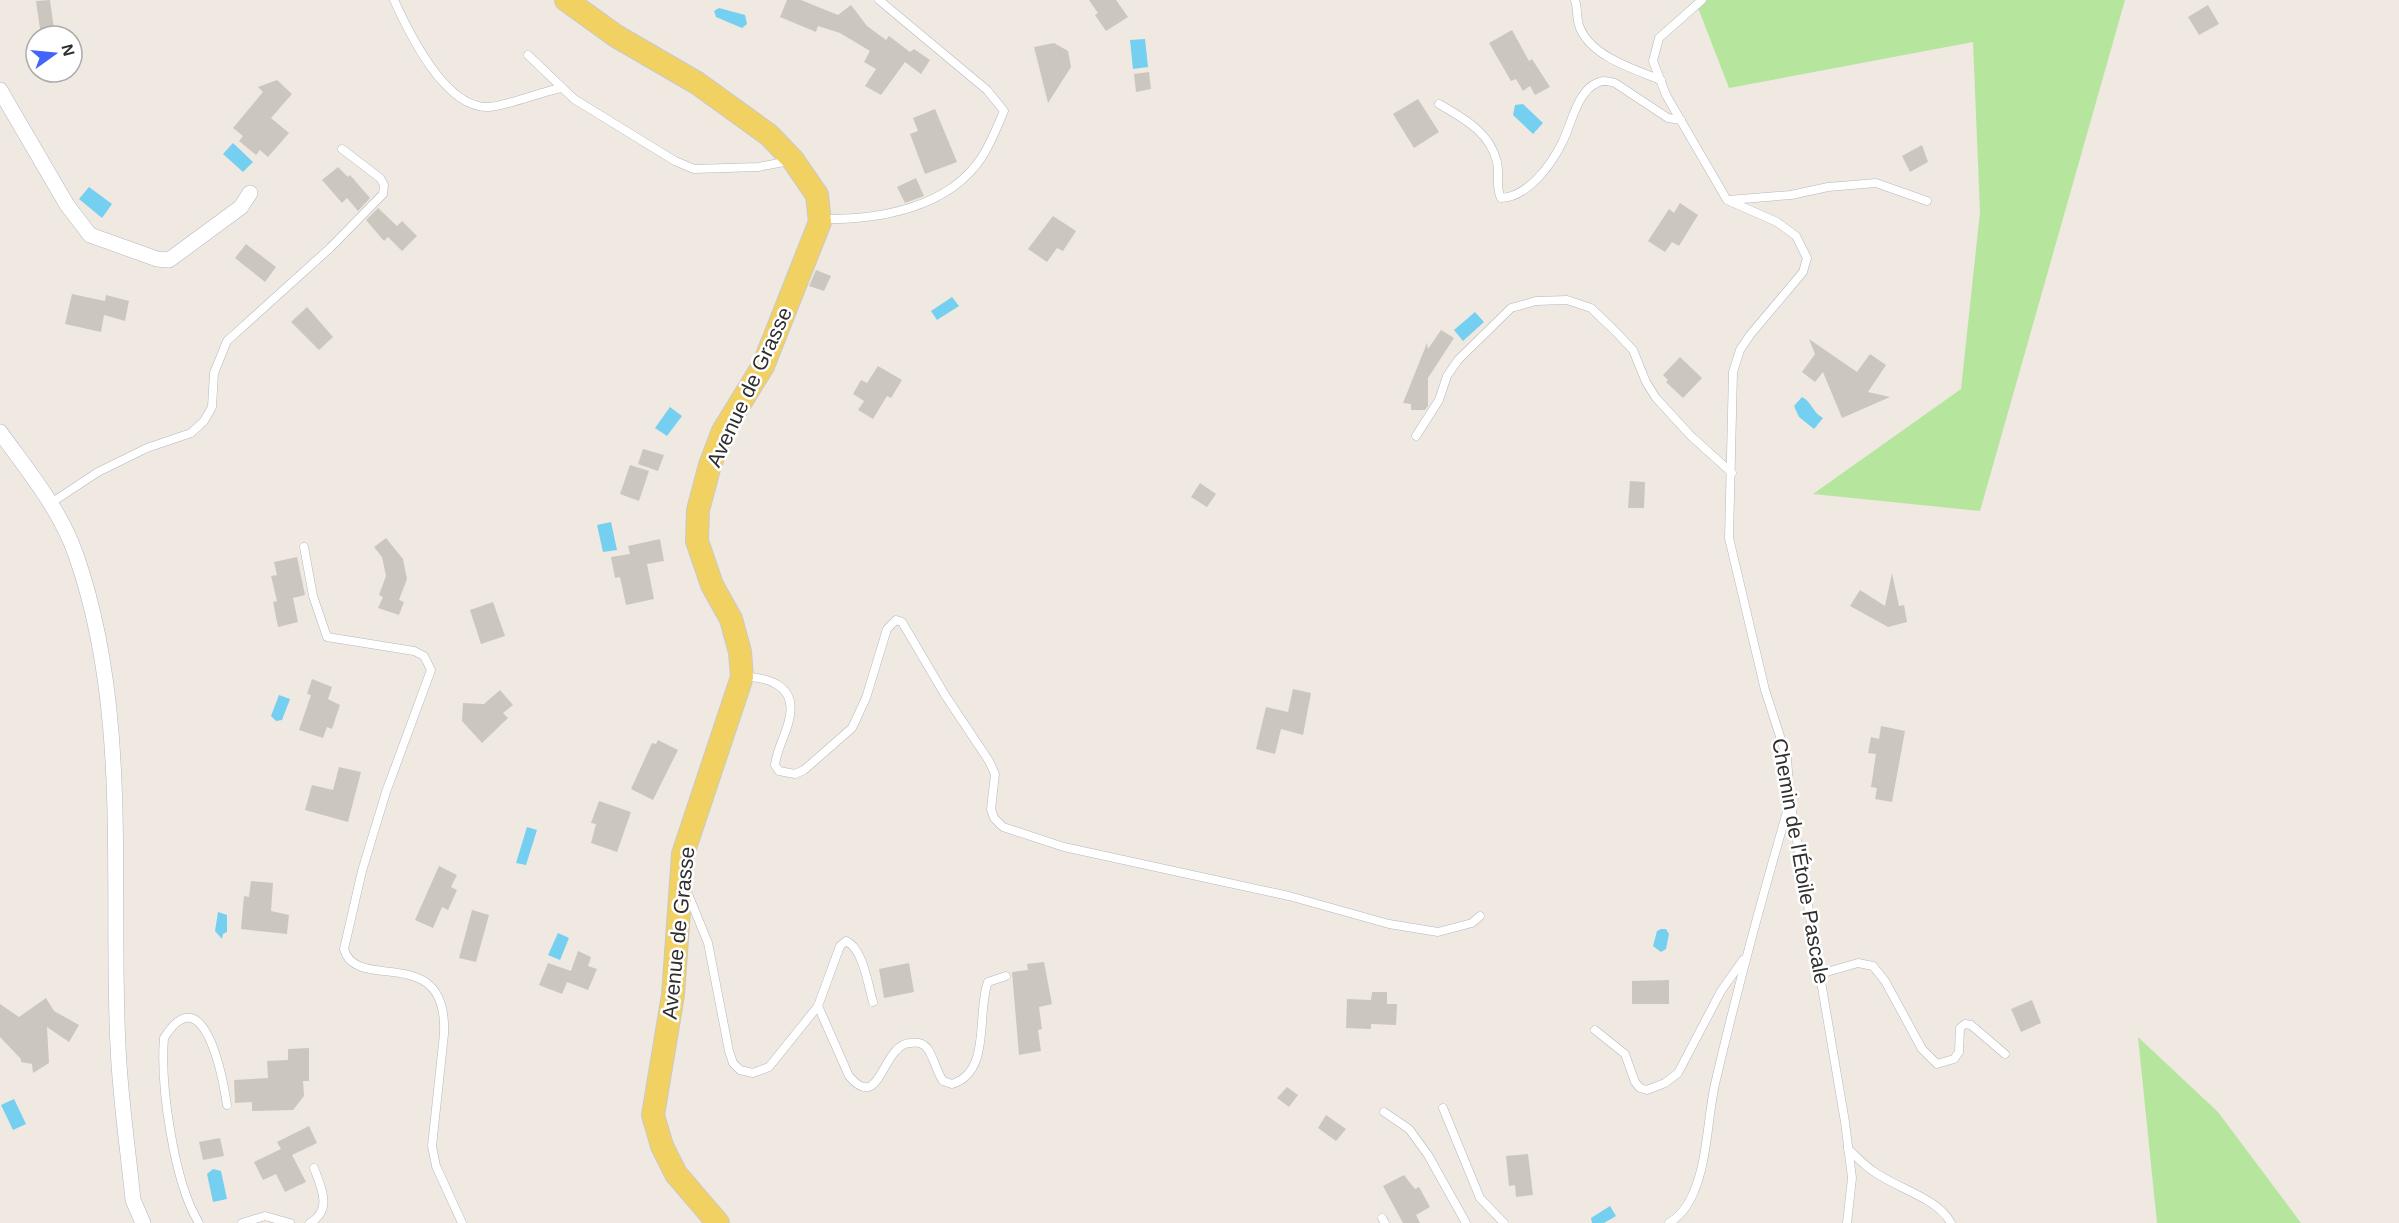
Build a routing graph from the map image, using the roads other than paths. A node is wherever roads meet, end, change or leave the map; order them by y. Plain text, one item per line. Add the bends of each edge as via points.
1 (394, 0) edge
2 (567, 0) edge
3 (879, 0) edge
4 (1575, 0) edge
5 (1702, 0) edge
6 (528, 55) dead end
7 (1661, 80) junction
8 (561, 88) junction
9 (0, 90) edge
10 (1439, 104) dead end
11 (1681, 120) junction
12 (342, 149) dead end
13 (793, 160) junction
14 (250, 193) dead end
15 (1727, 200) junction
16 (1927, 201) dead end
17 (820, 219) junction
18 (0, 432) edge
19 (1416, 436) dead end
20 (1732, 473) junction
21 (51, 502) junction
22 (304, 547) dead end
23 (742, 677) junction
24 (1790, 800) junction
25 (681, 879) junction
26 (1480, 916) dead end
27 (1745, 956) junction
28 (1820, 974) junction
29 (1006, 976) dead end
30 (873, 1002) dead end
31 (818, 1006) junction
32 (1595, 1030) dead end
33 (2005, 1054) dead end
34 (227, 1105) dead end
35 (1443, 1108) dead end
36 (1384, 1112) dead end
37 (1848, 1149) junction
38 (314, 1168) dead end
39 (1693, 1196) junction
40 (143, 1223) edge
41 (199, 1223) edge
42 (242, 1223) edge
43 (290, 1223) edge
44 (310, 1223) edge
45 (462, 1223) edge
46 (718, 1223) edge
47 (1467, 1223) edge
48 (1504, 1223) edge
49 (1669, 1223) edge
50 (1682, 1223) edge
51 (1847, 1223) edge
52 (1951, 1223) edge

1 - 8 lane via 421,54 446,85 468,103 488,107
2 - 13 main road via 616,36 697,83 769,135
3 - 17 lane via 987,90 1004,111 981,158 964,178 936,196 886,216
4 - 7 lane via 1579,26 1598,51
5 - 7 lane via 1659,38 1653,61
6 - 8 lane
7 - 11 lane
8 - 13 lane via 651,147 694,169 758,167
9 - 14 street via 67,205 90,235 169,260 241,207
10 - 11 lane via 1483,134 1498,164 1497,190 1501,198 1521,193 1540,174 1561,145 1584,95 1594,83 1615,83 1668,118
11 - 15 lane
12 - 21 lane via 380,178 383,194 338,241 227,341 214,373 212,407 204,421 190,433 98,472
13 - 17 main road via 817,195
15 - 16 lane via 1876,183
15 - 20 lane, Chemin de l'Étoile Pascale via 1777,222 1796,236 1808,258 1803,272 1740,350 1730,402
17 - 23 main road, Avenue de Grasse via 763,366 723,431 698,510 697,541 712,585 731,619
18 - 21 street
19 - 20 lane via 1458,360 1511,308 1536,301 1567,300 1592,308 1614,330 1633,350 1656,398
20 - 24 lane, Chemin de l'Étoile Pascale via 1729,538 1765,690 1787,758
21 - 40 street via 76,554 98,632 115,776 118,1048 133,1200
22 - 45 lane via 313,596 327,637 414,651 424,656 431,670 386,792 344,949 352,961 374,970 418,978 438,993 445,1020 432,1146 436,1166
23 - 25 main road, Avenue de Grasse via 683,854
23 - 26 lane via 771,679 786,694 790,716 775,765 779,771 795,774 813,765 852,728 866,698 887,629 891,623 902,622 989,761 995,774 991,809 1003,827 1064,847 1289,896 1389,924 1438,932 1472,923
24 - 27 lane
24 - 28 lane, Chemin de l'Étoile Pascale
25 - 31 lane via 708,943 729,1052 740,1070 753,1073 769,1067
25 - 46 main road, Avenue de Grasse via 673,995 652,1115 676,1174
27 - 32 lane via 1721,991 1678,1073 1665,1083 1647,1090 1640,1088 1625,1054
27 - 39 lane
28 - 33 lane via 1858,963 1873,966 1922,1049 1937,1064 1954,1059 1959,1052 1960,1028 1965,1024
28 - 37 lane, Chemin de l'Étoile Pascale
29 - 31 lane via 988,982 979,1050 966,1076 952,1084 943,1081 926,1046 918,1042 896,1048 872,1086 856,1085
30 - 31 lane via 857,953 846,941 840,946
34 - 41 lane via 222,1071 210,1036 195,1020 179,1022 164,1038 167,1097 185,1195
35 - 48 lane via 1480,1198
36 - 47 lane via 1409,1130 1428,1155
37 - 51 lane, Chemin de l'Étoile Pascale via 1852,1178
37 - 52 lane via 1872,1171 1937,1206
38 - 44 lane via 324,1200 322,1210
39 - 49 lane via 1679,1217
39 - 50 lane
42 - 43 lane via 265,1216

